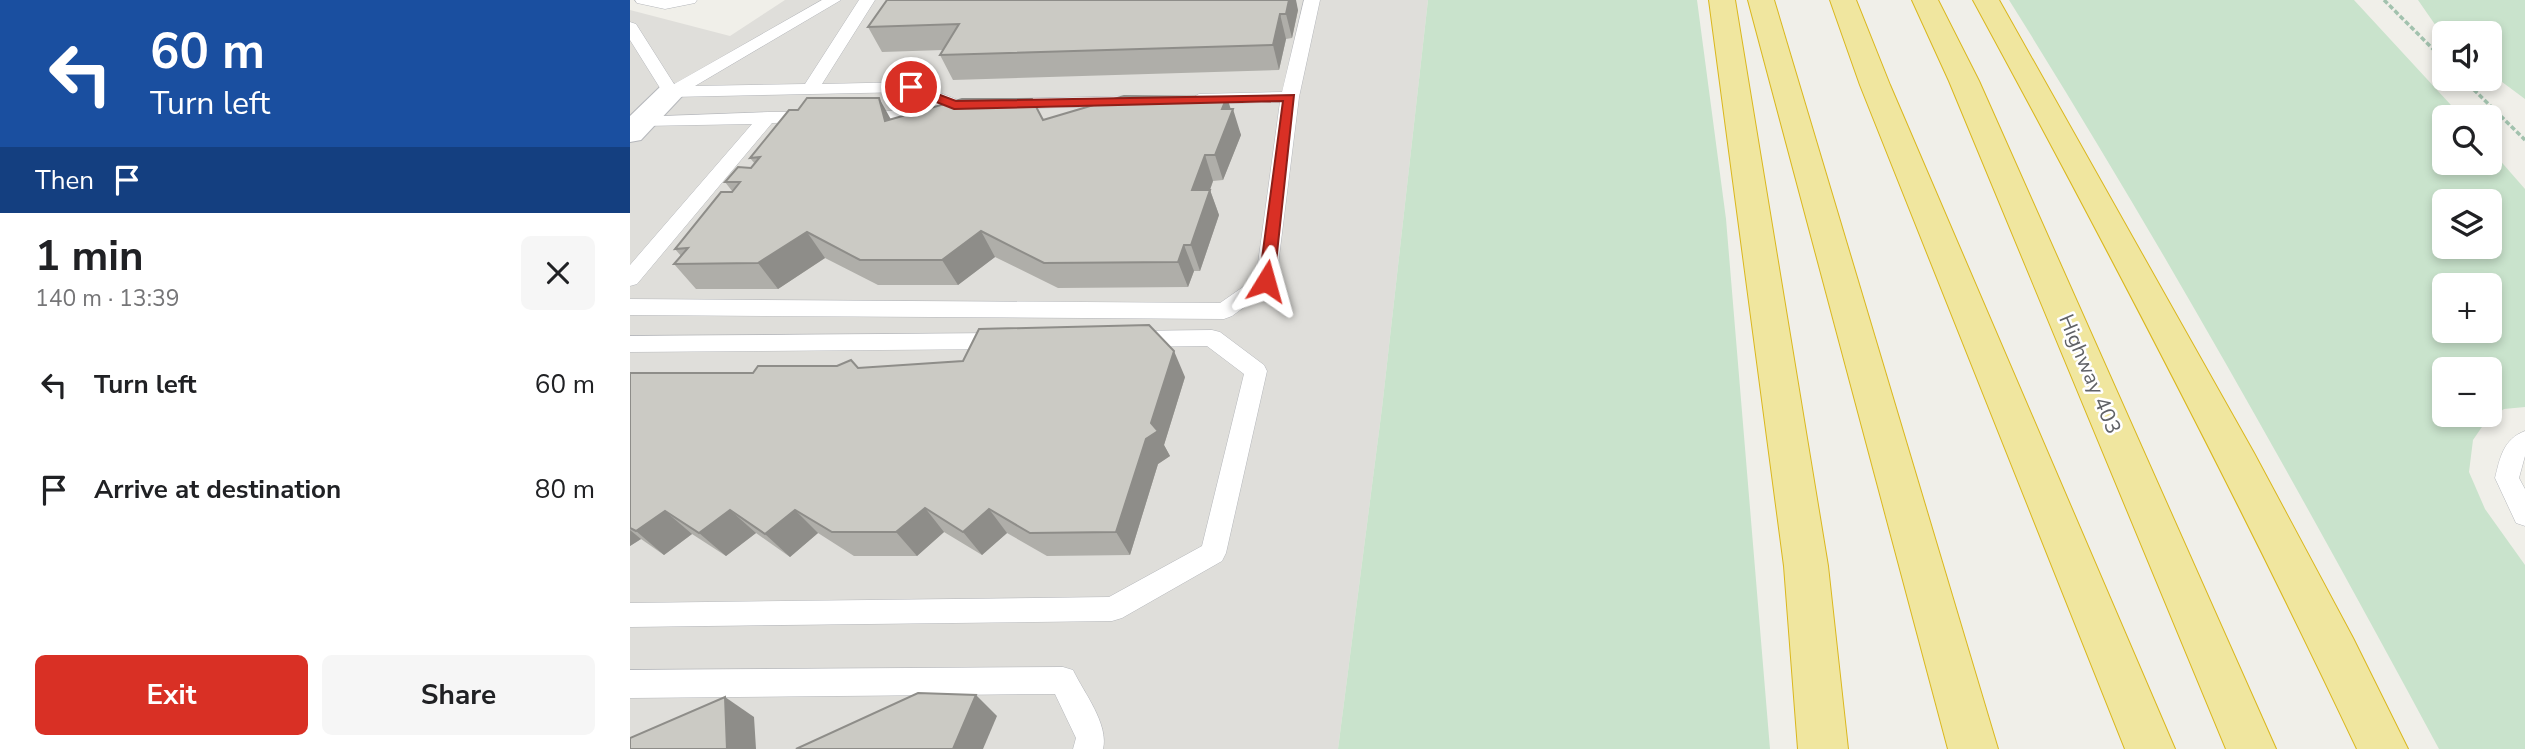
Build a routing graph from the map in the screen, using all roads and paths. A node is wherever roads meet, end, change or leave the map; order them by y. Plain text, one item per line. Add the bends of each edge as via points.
1 (643, 0) edge
2 (689, 0) edge
3 (833, 0) edge
4 (867, 0) edge
5 (1312, 0) edge
6 (1722, 0) edge
7 (1761, 0) edge
8 (1843, 0) edge
9 (1925, 0) edge
10 (1986, 0) edge
11 (2384, 0) edge
12 (630, 27) edge
13 (2432, 48) edge
14 (811, 89) junction
15 (2475, 91) edge
16 (671, 92) junction
17 (1290, 97) junction
18 (1156, 100) edge
19 (1183, 100) edge
20 (968, 105) junction
21 (768, 117) junction
22 (636, 127) edge
23 (2525, 140) edge
24 (630, 279) edge
25 (630, 307) edge
26 (1032, 340) edge
27 (1101, 340) edge
28 (630, 344) edge
29 (2525, 441) edge
30 (2525, 515) edge
31 (630, 615) edge
32 (630, 684) edge
33 (1088, 749) edge
34 (1823, 749) edge
35 (1973, 749) edge
36 (2150, 749) edge
37 (2251, 749) edge
38 (2384, 749) edge

1 - 2 lane via 666,4
3 - 16 lane
4 - 14 lane
5 - 17 lane
6 - 34 highway via 1806,566
7 - 35 highway
8 - 36 highway
9 - 37 highway, Highway 403
10 - 38 highway via 2323,624
11 - 13 path
12 - 16 lane
14 - 16 lane
14 - 20 lane via 911,87
15 - 23 path
16 - 22 street
17 - 19 lane
17 - 25 lane via 1266,281 1224,311
18 - 20 lane
20 - 21 lane via 890,116
21 - 22 lane
21 - 24 lane
26 - 28 lane
27 - 31 lane via 1212,338 1256,371 1213,553 1112,609
29 - 30 lane via 2513,453 2507,478
32 - 33 lane via 1063,680 1091,737

